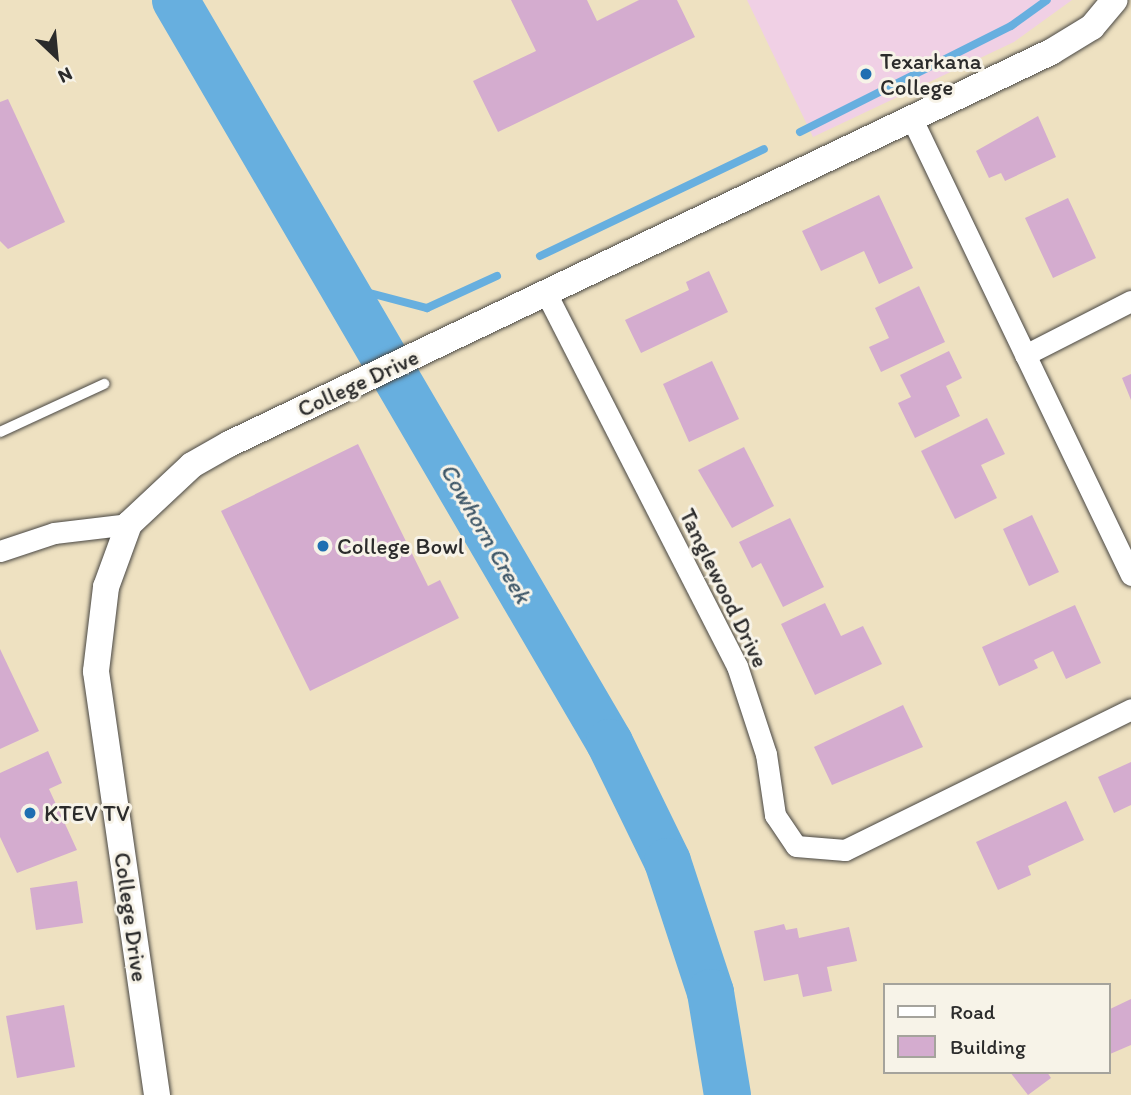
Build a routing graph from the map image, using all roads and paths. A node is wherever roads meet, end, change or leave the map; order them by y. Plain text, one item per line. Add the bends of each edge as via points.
1 (1115, 0) edge
2 (911, 117) junction
3 (547, 295) junction
4 (1131, 301) edge
5 (1025, 355) junction
6 (104, 384) dead end
7 (0, 432) edge
8 (129, 524) junction
9 (0, 551) edge
10 (1131, 575) edge
11 (1131, 709) edge
12 (157, 1095) edge

1 - 2 street, College Drive via 1092,27 1051,52
2 - 3 street, College Drive
2 - 5 street
3 - 8 street, College Drive via 192,465
3 - 11 street, Tanglewood Drive via 737,666 766,754 775,815 796,846 845,850
4 - 5 street
5 - 10 street
6 - 7 lane
8 - 9 street via 54,533
8 - 12 street, College Drive via 106,587 96,671

